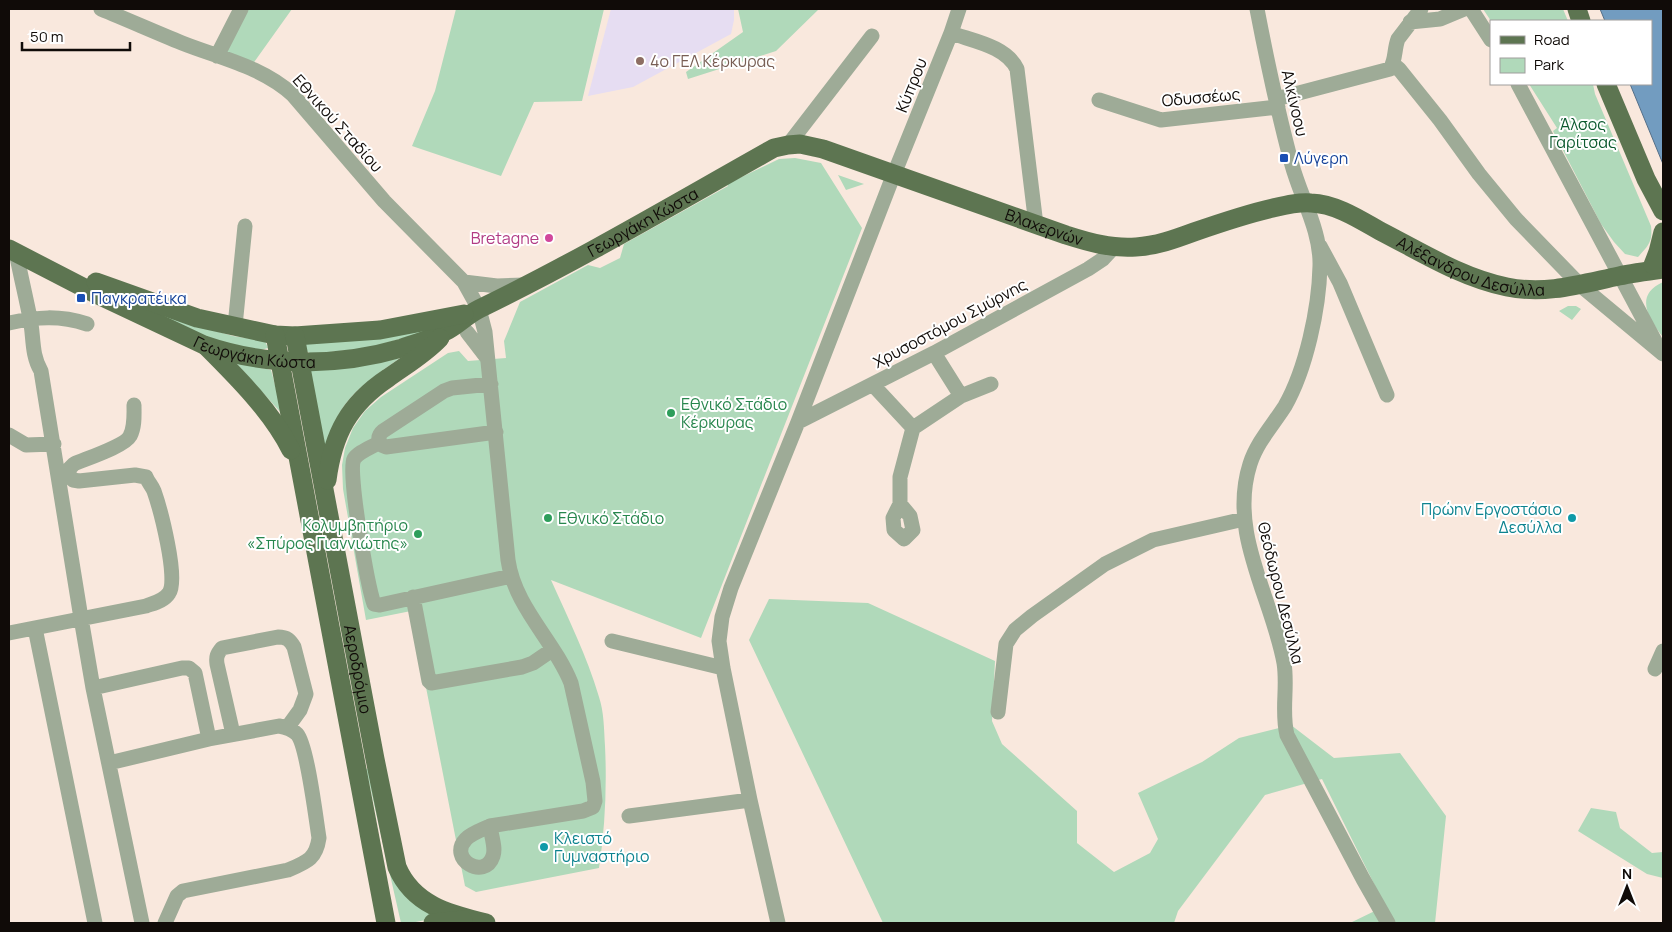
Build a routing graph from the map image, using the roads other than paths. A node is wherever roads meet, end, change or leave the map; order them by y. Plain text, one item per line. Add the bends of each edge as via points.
1 (101, 9) edge
2 (241, 9) edge
3 (959, 9) edge
4 (1257, 9) edge
5 (1420, 9) edge
6 (1464, 9) edge
7 (1471, 9) edge
8 (1410, 22) junction
9 (951, 33) junction
10 (872, 36) dead end
11 (1490, 38) edge
12 (217, 56) junction
13 (1393, 64) junction
14 (1519, 85) edge
15 (1606, 85) edge
16 (1099, 100) dead end
17 (1277, 103) junction
18 (788, 145) junction
19 (894, 174) junction
20 (1305, 203) junction
21 (1663, 211) edge
22 (1036, 225) junction
23 (245, 226) dead end
24 (1663, 232) edge
25 (1319, 245) junction
26 (1114, 246) junction
27 (11, 250) edge
28 (1656, 266) edge
29 (47, 268) junction
30 (1620, 276) junction
31 (464, 282) junction
32 (529, 285) junction
33 (1580, 285) junction
34 (1633, 301) junction
35 (474, 311) junction
36 (30, 318) junction
37 (9, 323) edge
38 (87, 324) dead end
39 (235, 326) junction
40 (448, 330) junction
41 (467, 332) dead end
42 (275, 335) junction
43 (295, 336) junction
44 (204, 345) junction
45 (1662, 352) edge
46 (934, 353) junction
47 (488, 359) junction
48 (279, 362) junction
49 (300, 362) junction
50 (491, 384) junction
51 (991, 384) dead end
52 (873, 385) junction
53 (1387, 395) dead end
54 (961, 396) junction
55 (134, 404) dead end
56 (798, 422) junction
57 (913, 428) junction
58 (496, 432) junction
59 (9, 435) edge
60 (380, 442) junction
61 (54, 444) junction
62 (299, 466) junction
63 (64, 475) junction
64 (326, 496) junction
65 (900, 504) dead end
66 (1244, 520) junction
67 (511, 576) junction
68 (414, 597) junction
69 (80, 618) junction
70 (35, 628) junction
71 (9, 633) edge
72 (612, 641) dead end
73 (552, 650) junction
74 (1663, 651) edge
75 (723, 668) junction
76 (1654, 669) dead end
77 (93, 688) junction
78 (366, 707) junction
79 (345, 708) junction
80 (998, 712) dead end
81 (287, 728) junction
82 (233, 734) junction
83 (209, 739) junction
84 (109, 763) junction
85 (750, 800) junction
86 (629, 816) dead end
87 (490, 826) dead end
88 (479, 921) edge
89 (95, 923) edge
90 (142, 923) edge
91 (165, 923) edge
92 (386, 923) edge
93 (433, 923) edge
94 (778, 923) edge
95 (1388, 923) edge

1 - 12 street, Εθνικού Σταδίου
2 - 12 street
3 - 9 street, Κύπρου
4 - 17 street, Αλκίνοου
5 - 8 street
6 - 8 street via 1440,18
7 - 11 street
8 - 13 street via 1396,45
9 - 19 street, Κύπρου
9 - 22 street via 1001,52 1012,60 1017,69
10 - 18 street
12 - 31 street, Εθνικού Σταδίου via 263,74 286,88 384,201
13 - 17 street, Οδυσσέως via 1390,70
13 - 33 street via 1510,212
14 - 30 street
15 - 21 main road
16 - 17 street, Οδυσσέως via 1161,120
17 - 20 street, Αλκίνοου via 1291,163
18 - 19 main road, Βλαχερνών via 816,148
18 - 32 main road, Γεωργάκη Κώστα via 774,148
19 - 22 main road, Βλαχερνών
19 - 56 street, Κύπρου
20 - 25 street, Θεόδωρου Δεσύλλα
20 - 26 main road, Βλαχερνών via 1266,209 1160,244 1135,248
20 - 33 main road, Αλέξανδρου Δεσύλλα via 1338,209 1450,267 1496,285 1536,291
22 - 26 main road, Βλαχερνών via 1084,241
23 - 39 street
24 - 28 main road
25 - 53 street via 1340,283
25 - 66 street, Θεόδωρου Δεσύλλα via 1319,286 1310,336 1291,394 1258,444 1250,464
26 - 46 street, Χρυσοστόμου Σμύρνης via 1088,269
27 - 29 main road, Γεωργάκη Κώστα
27 - 36 street via 17,257
28 - 30 main road, Αλέξανδρου Δεσύλλα
28 - 34 street via 1636,289
29 - 39 main road, Γεωργάκη Κώστα via 91,280 197,318
29 - 44 main road, Γεωργάκη Κώστα
30 - 33 main road, Αλέξανδρου Δεσύλλα
30 - 34 street
31 - 32 street
31 - 35 street, Εθνικού Σταδίου
32 - 35 main road, Γεωργάκη Κώστα
33 - 45 street
34 - 45 street
35 - 40 main road, Γεωργάκη Κώστα
35 - 43 main road, Γεωργάκη Κώστα via 380,330
35 - 47 street via 486,332
36 - 37 street
36 - 38 street via 53,317
36 - 61 street via 32,347 41,370
39 - 42 main road, Γεωργάκη Κώστα
40 - 49 main road, Γεωργάκη Κώστα via 382,353
40 - 64 main road via 429,349 371,390 352,410 334,446
41 - 47 street
42 - 43 main road, Γεωργάκη Κώστα
42 - 48 main road, Αεροδρόμιο
43 - 49 main road, Αεροδρόμιο
44 - 48 main road, Γεωργάκη Κώστα
44 - 62 main road via 264,410
46 - 52 street, Χρυσοστόμου Σμύρνης
46 - 54 street
47 - 50 street
48 - 49 main road, Γεωργάκη Κώστα
48 - 62 main road, Αεροδρόμιο
49 - 64 main road, Αεροδρόμιο
50 - 58 street
50 - 60 street via 452,388 440,393 383,431 379,436
51 - 54 street
52 - 56 street, Χρυσοστόμου Σμύρνης
52 - 57 street
54 - 57 street
55 - 63 street via 130,437 74,464
56 - 75 street, Κύπρου via 726,602 719,641
57 - 65 street via 900,477
58 - 60 street via 389,446
58 - 67 street
59 - 61 street via 26,445
60 - 68 street via 356,456 351,470 373,603 380,605
61 - 63 street
62 - 79 main road, Αεροδρόμιο
63 - 69 street
63 - 69 street via 79,481 135,475 146,477 163,524 173,576 168,595 160,602
64 - 78 main road, Αεροδρόμιο
66 - 80 street via 1153,540 1105,564 1014,630 1006,644
66 - 95 street, Θεόδωρου Δεσύλλα via 1284,664 1287,735
67 - 68 street
67 - 73 street via 521,600
68 - 73 street via 431,684 522,667
69 - 70 street
69 - 77 street
70 - 71 street
70 - 89 street
72 - 75 street
73 - 87 street via 565,668 571,684 595,801 593,806 583,811
74 - 76 street
75 - 85 street, Κύπρου
77 - 83 street via 189,668 195,674
77 - 84 street
78 - 79 street
78 - 88 main road, Αεροδρόμιο via 402,880 430,904
79 - 92 main road, Αεροδρόμιο
81 - 82 street via 279,726
81 - 82 street via 300,710 306,694 294,647 285,637 278,637 222,648 218,653 217,664
81 - 91 street via 295,732 303,746 319,838 312,858 288,870 183,890
82 - 83 street
83 - 84 street
84 - 90 street
85 - 86 street
85 - 94 street, Κύπρου
88 - 93 main road

